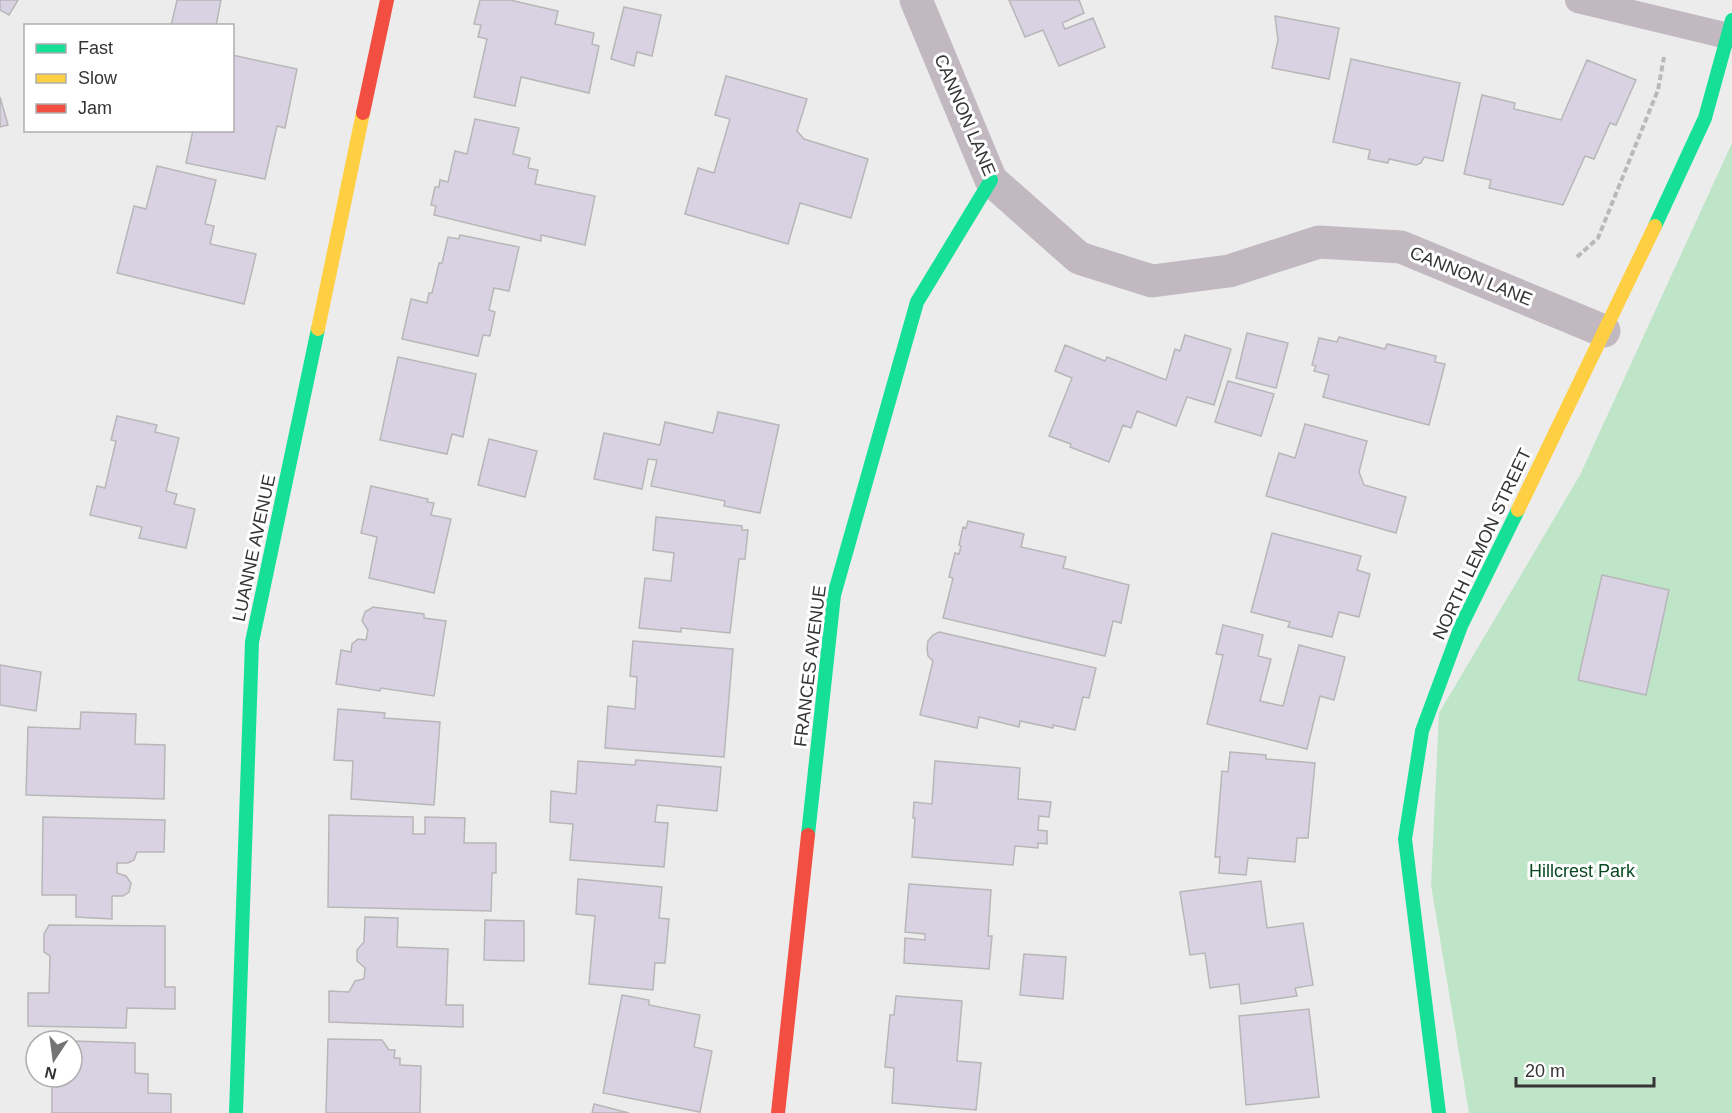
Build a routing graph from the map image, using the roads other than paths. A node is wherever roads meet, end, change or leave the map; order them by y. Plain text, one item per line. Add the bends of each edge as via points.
1 (387, 0) edge
2 (916, 0) edge
3 (1578, 0) edge
4 (1730, 28) edge
5 (1726, 63) edge
6 (991, 180) junction
7 (1604, 331) junction
8 (236, 1113) edge
9 (778, 1113) edge
10 (1439, 1113) edge

1 - 8 street, LUANNE AVENUE via 252,642
2 - 6 street, CANNON LANE
3 - 4 lane via 1671,22
4 - 5 street, NORTH LEMON STREET
5 - 7 street, NORTH LEMON STREET via 1705,118
6 - 7 street, CANNON LANE via 1079,258 1152,281 1229,271 1319,242 1401,247
6 - 9 street, FRANCES AVENUE via 917,302 834,595
7 - 10 street, NORTH LEMON STREET via 1461,626 1422,731 1405,839

